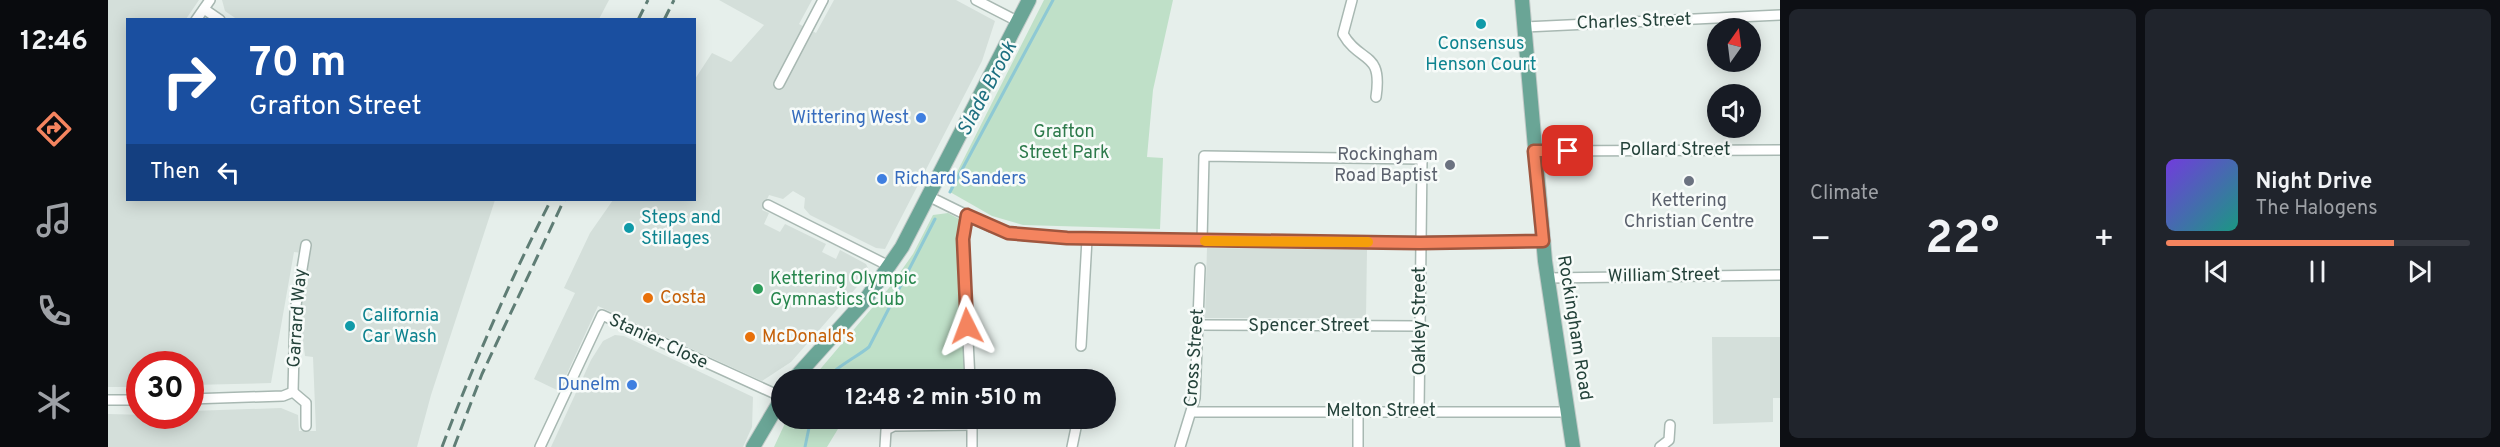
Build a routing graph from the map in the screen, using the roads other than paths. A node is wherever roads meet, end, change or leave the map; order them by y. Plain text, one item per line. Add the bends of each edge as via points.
1 (210, 0) edge
2 (823, 0) edge
3 (976, 0) edge
4 (1029, 0) edge
5 (1352, 0) edge
6 (1522, 0) edge
7 (204, 9) junction
8 (1780, 15) edge
9 (197, 18) edge
10 (217, 18) edge
11 (1018, 22) junction
12 (1525, 27) junction
13 (779, 84) dead end
14 (1376, 97) dead end
15 (1780, 150) edge
16 (1534, 151) junction
17 (928, 195) junction
18 (768, 206) dead end
19 (967, 215) junction
20 (1088, 239) junction
21 (1202, 241) junction
22 (1543, 241) junction
23 (1420, 243) junction
24 (306, 245) dead end
25 (889, 266) junction
26 (1200, 268) dead end
27 (1780, 275) edge
28 (1547, 279) junction
29 (1198, 325) junction
30 (1420, 326) junction
31 (1081, 346) dead end
32 (803, 369) edge
33 (969, 369) edge
34 (293, 392) junction
35 (771, 393) edge
36 (204, 399) edge
37 (108, 400) edge
38 (126, 400) edge
39 (1358, 411) junction
40 (1419, 411) junction
41 (1193, 412) junction
42 (1569, 412) junction
43 (771, 417) edge
44 (1670, 425) dead end
45 (306, 426) dead end
46 (888, 429) edge
47 (972, 429) edge
48 (1076, 429) edge
49 (540, 447) edge
50 (753, 447) edge
51 (885, 447) edge
52 (972, 447) edge
53 (1072, 447) edge
54 (1180, 447) edge
55 (1358, 447) edge
56 (1574, 447) edge
57 (1660, 447) edge

1 - 7 street
2 - 13 street
3 - 11 street
4 - 11 main road
5 - 14 street via 1342,34 1374,64 1379,77
6 - 12 main road, Rockingham Road
7 - 9 street
7 - 10 street
8 - 12 street, Charles Street
11 - 17 main road
12 - 16 main road, Rockingham Road
15 - 16 street, Pollard Street
16 - 22 main road, Rockingham Road
17 - 19 street
17 - 25 main road
18 - 25 street
19 - 20 street via 1008,233
19 - 33 street via 963,239
20 - 21 street
20 - 31 street
21 - 23 street
21 - 23 street, Oakley Street via 1204,156 1422,159
22 - 23 street
22 - 28 main road, Rockingham Road
23 - 30 street, Oakley Street
24 - 34 street, Garrard Way via 295,310
25 - 32 main road via 866,299
26 - 29 street, Cross Street
27 - 28 street, William Street
28 - 42 main road, Rockingham Road
29 - 30 street, Spencer Street
29 - 41 street, Cross Street
30 - 40 street, Oakley Street
34 - 36 street, Garrard Way via 283,396
34 - 45 street, Garrard Way via 306,403
35 - 49 street, Stanier Close via 602,315
37 - 38 street
39 - 40 street, Melton Street
39 - 41 street, Melton Street
39 - 55 street
40 - 42 street, Melton Street
41 - 54 street, Cross Street
42 - 56 main road, Rockingham Road
43 - 50 main road
44 - 57 street via 1669,440
46 - 51 street
47 - 52 street
48 - 53 street

